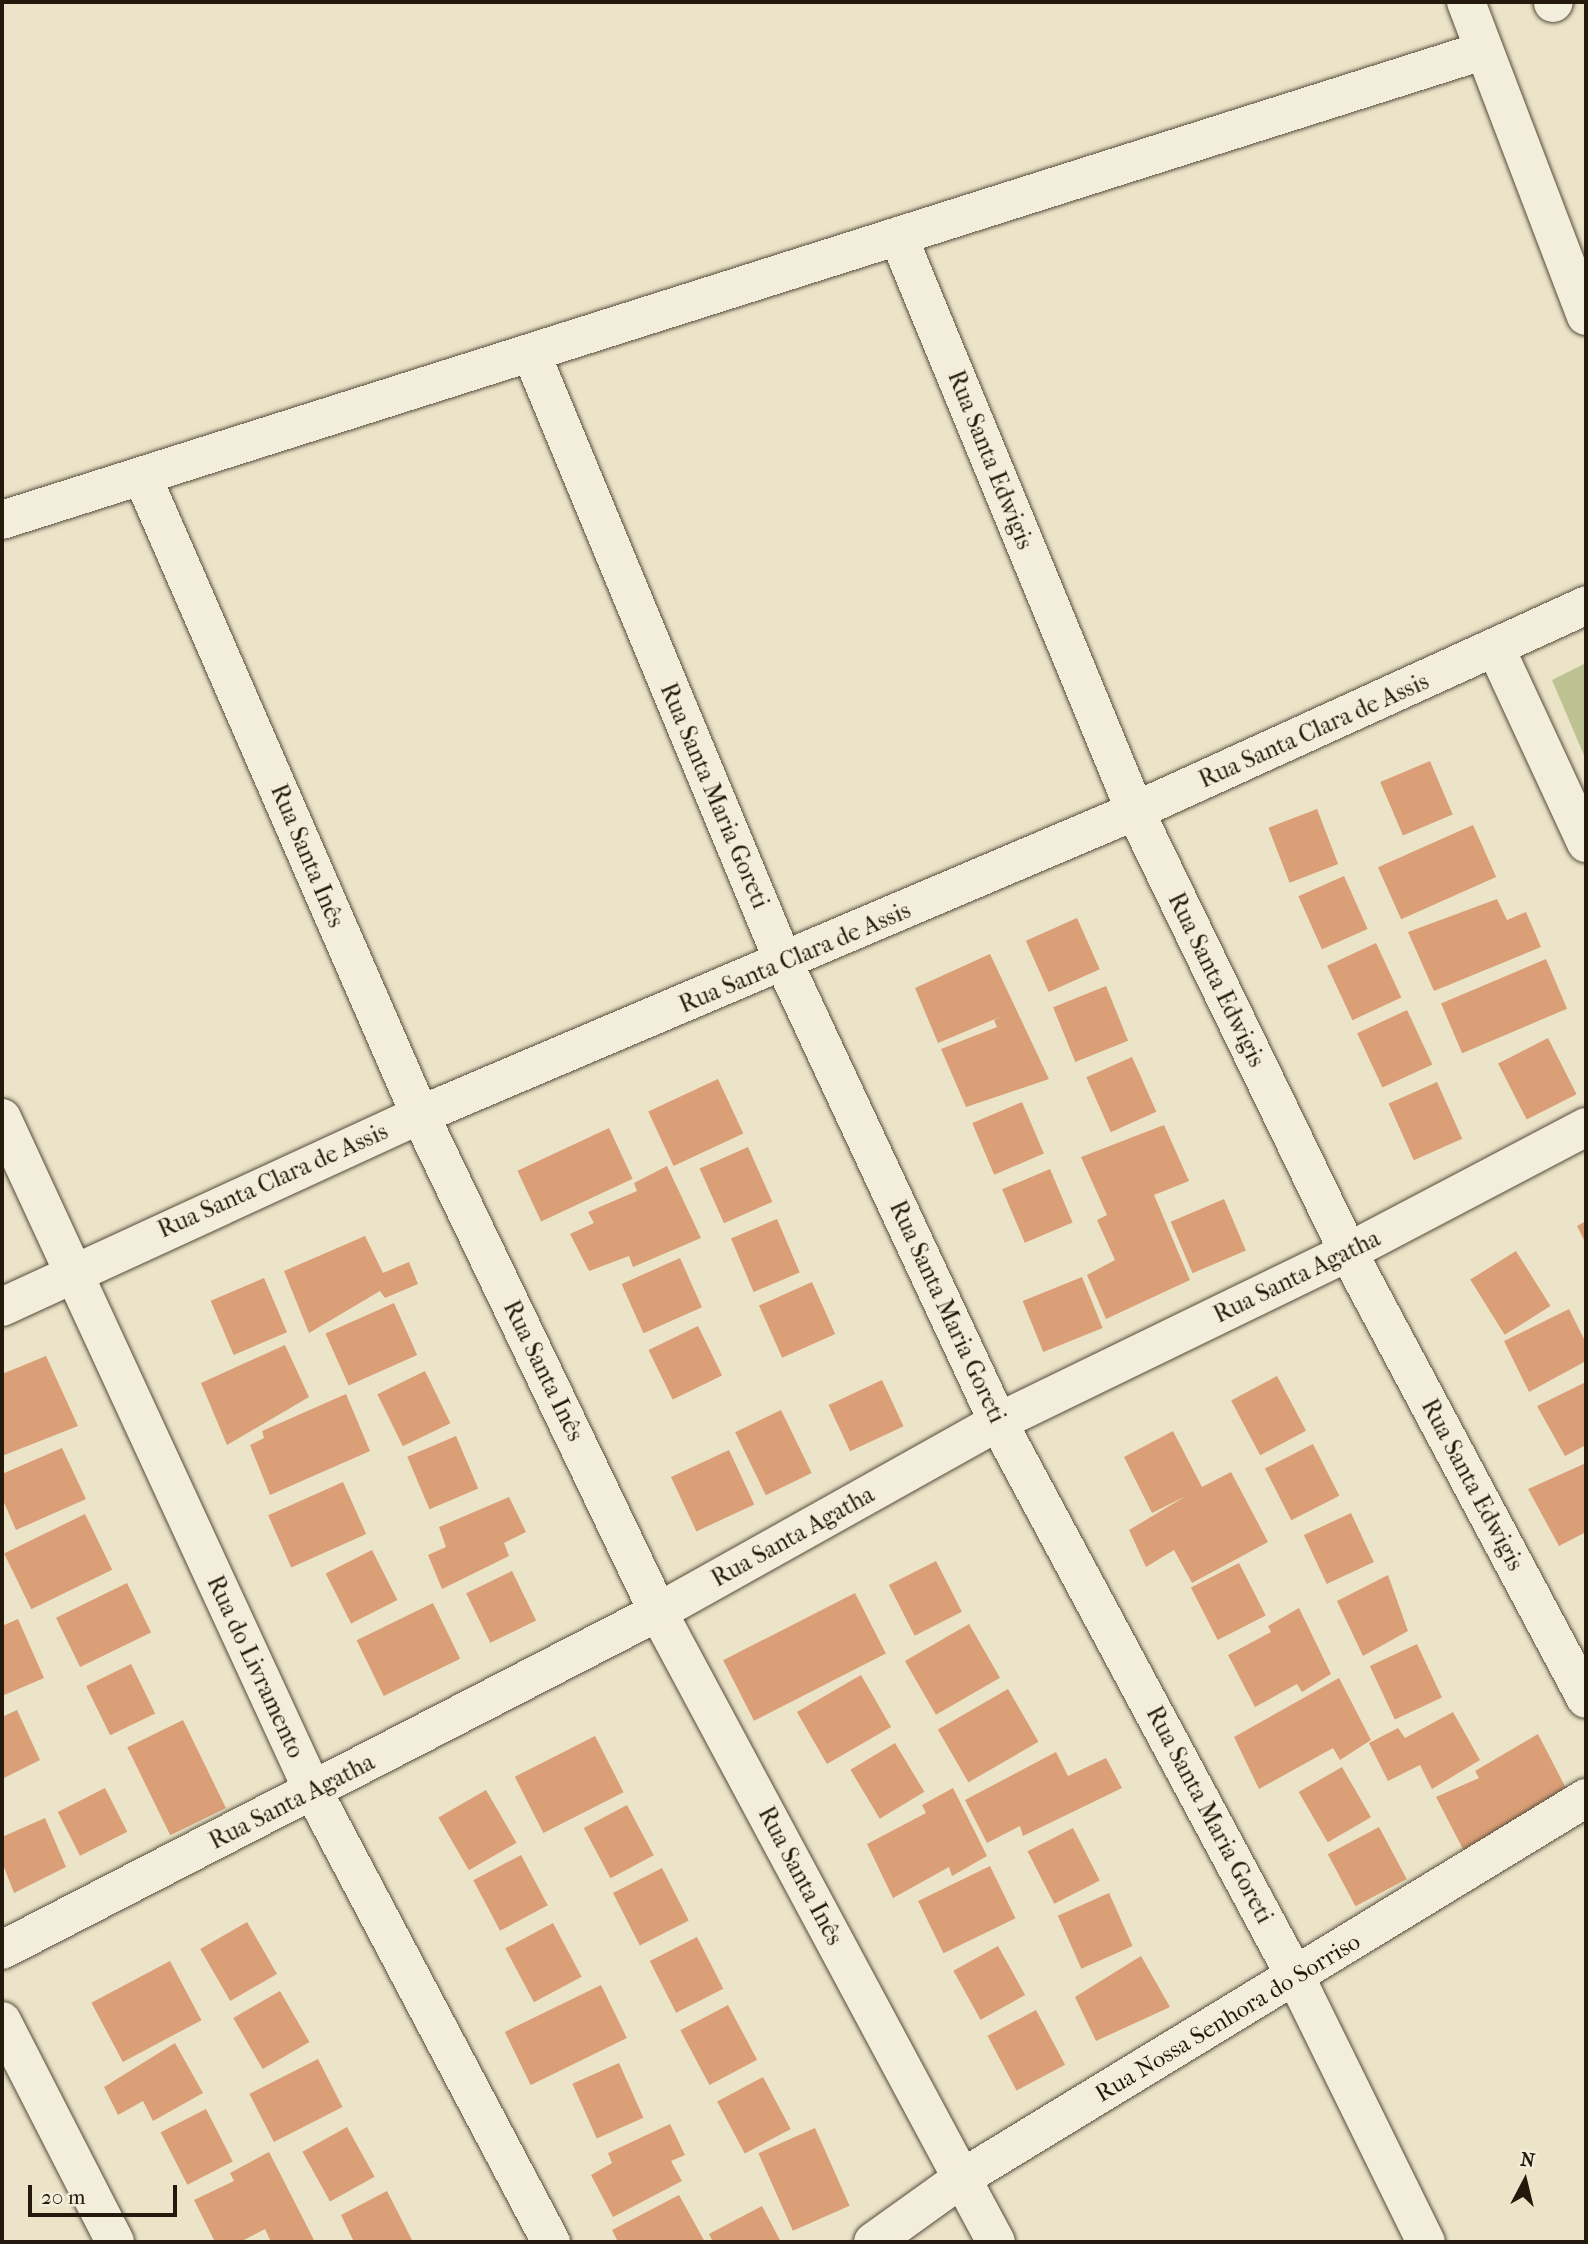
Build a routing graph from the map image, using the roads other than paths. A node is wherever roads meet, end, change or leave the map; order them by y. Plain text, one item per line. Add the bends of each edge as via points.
1 (1466, 2) edge
2 (1482, 51) junction
3 (898, 236) junction
4 (1586, 316) edge
5 (531, 353) junction
6 (142, 476) junction
7 (2, 520) edge
8 (1586, 605) edge
9 (1496, 649) junction
10 (1135, 811) junction
11 (1586, 843) edge
12 (784, 963) junction
13 (420, 1115) junction
14 (2, 1118) edge
15 (1586, 1127) edge
16 (1348, 1252) junction
17 (68, 1273) junction
18 (2, 1307) edge
19 (998, 1422) junction
20 (658, 1612) junction
21 (1586, 1699) edge
22 (313, 1791) junction
23 (1586, 1798) edge
24 (2, 1950) edge
25 (1296, 1978) junction
26 (2, 2021) edge
27 (962, 2178) junction
28 (115, 2242) edge
29 (551, 2242) edge
30 (873, 2242) edge
31 (996, 2242) edge
32 (1426, 2242) edge

1 - 2 street
2 - 3 street
2 - 4 street
3 - 5 street
3 - 10 street, Rua Santa Edwigis
5 - 6 street
5 - 12 street, Rua Santa Maria Goreti
6 - 7 street
6 - 13 street, Rua Santa Inês
8 - 9 street, Rua Santa Clara de Assis
9 - 10 street, Rua Santa Clara de Assis
9 - 11 street
10 - 12 street, Rua Santa Clara de Assis
10 - 16 street, Rua Santa Edwigis
12 - 13 street, Rua Santa Clara de Assis
12 - 19 street, Rua Santa Maria Goreti
13 - 17 street, Rua Santa Clara de Assis
13 - 20 street, Rua Santa Inês
14 - 17 street, Rua do Livramento
15 - 16 street, Rua Santa Agatha
16 - 19 street, Rua Santa Agatha
16 - 21 street, Rua Santa Edwigis
17 - 18 street, Rua Santa Clara de Assis
17 - 22 street, Rua do Livramento
19 - 20 street, Rua Santa Agatha
19 - 25 street, Rua Santa Maria Goreti
20 - 22 street, Rua Santa Agatha
20 - 27 street, Rua Santa Inês
22 - 24 street, Rua Santa Agatha
22 - 29 street, Rua do Livramento
23 - 25 street, Rua Nossa Senhora do Sorriso
25 - 27 street, Rua Nossa Senhora do Sorriso
25 - 32 street, Rua Santa Maria Goreti
26 - 28 street
27 - 30 street, Rua Nossa Senhora do Sorriso
27 - 31 street, Rua Santa Inês

